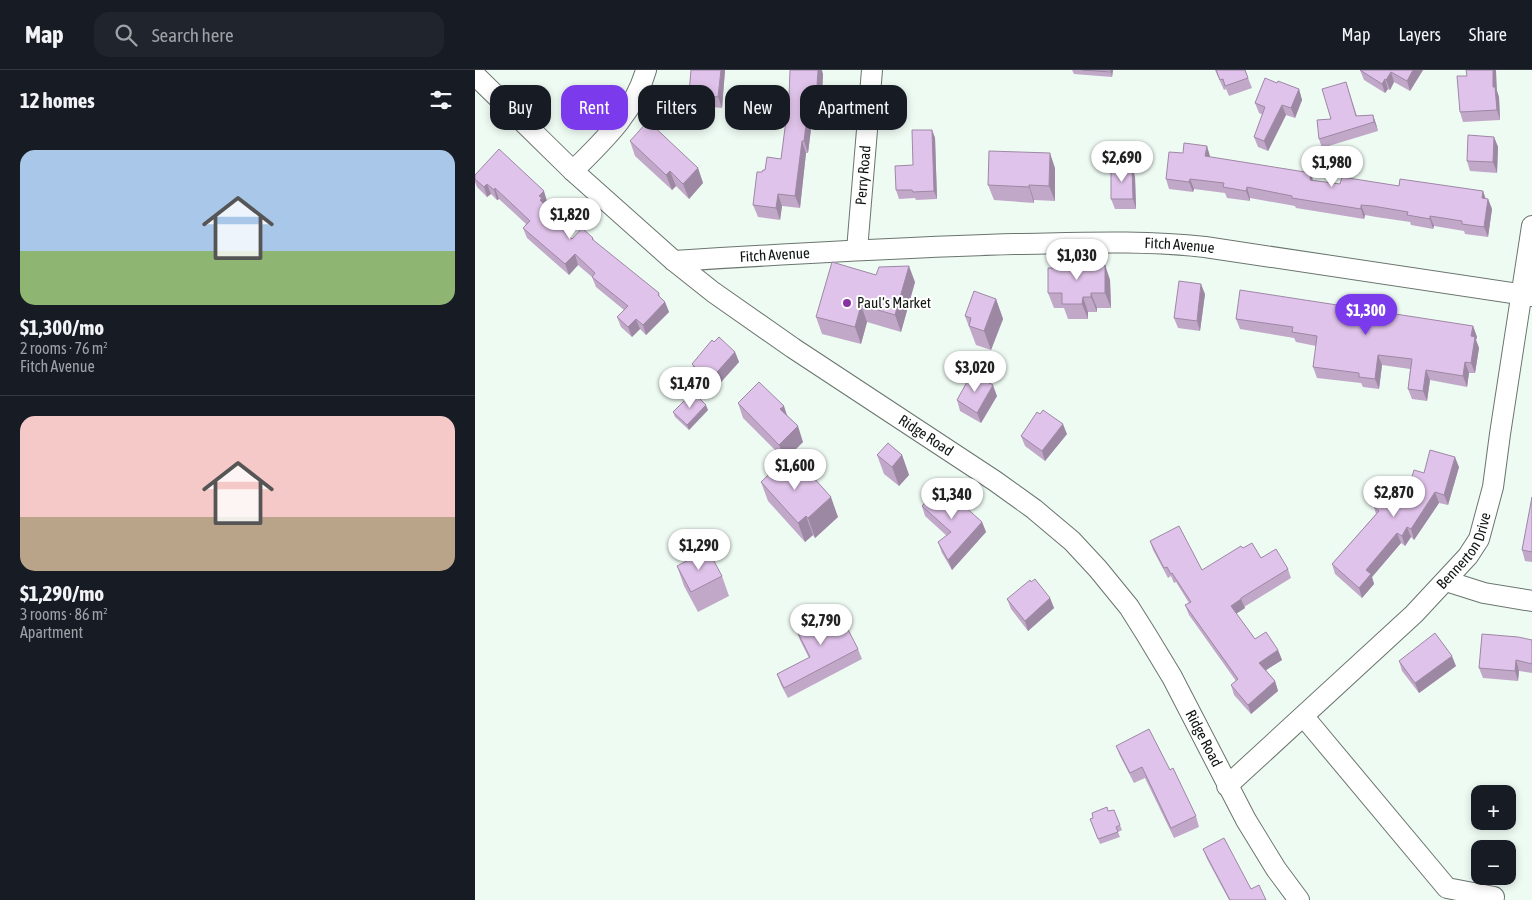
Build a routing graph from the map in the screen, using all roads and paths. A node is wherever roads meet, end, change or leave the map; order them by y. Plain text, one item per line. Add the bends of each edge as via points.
1 (646, 70) edge
2 (872, 70) edge
3 (475, 75) edge
4 (573, 171) junction
5 (1532, 226) edge
6 (857, 250) junction
7 (674, 261) junction
8 (1526, 295) edge
9 (1446, 581) junction
10 (1532, 601) edge
11 (1304, 716) junction
12 (1227, 786) junction
13 (1494, 897) dead end
14 (1299, 900) edge

1 - 4 street via 640,90 618,125
2 - 6 street, Perry Road
3 - 4 street, Ridge Road
4 - 7 street, Ridge Road
5 - 8 street, Bennerton Drive
6 - 7 street, Fitch Avenue
6 - 8 street, Fitch Avenue via 1165,243
7 - 12 street, Ridge Road via 793,348 995,481 1072,541 1129,607 1142,627 1172,677
8 - 9 street, Bennerton Drive via 1493,487 1479,539
9 - 10 street via 1484,594
9 - 11 street, Bennerton Drive
11 - 12 street, Bennerton Drive
11 - 13 street via 1447,888
12 - 14 street, Ridge Road via 1276,869

